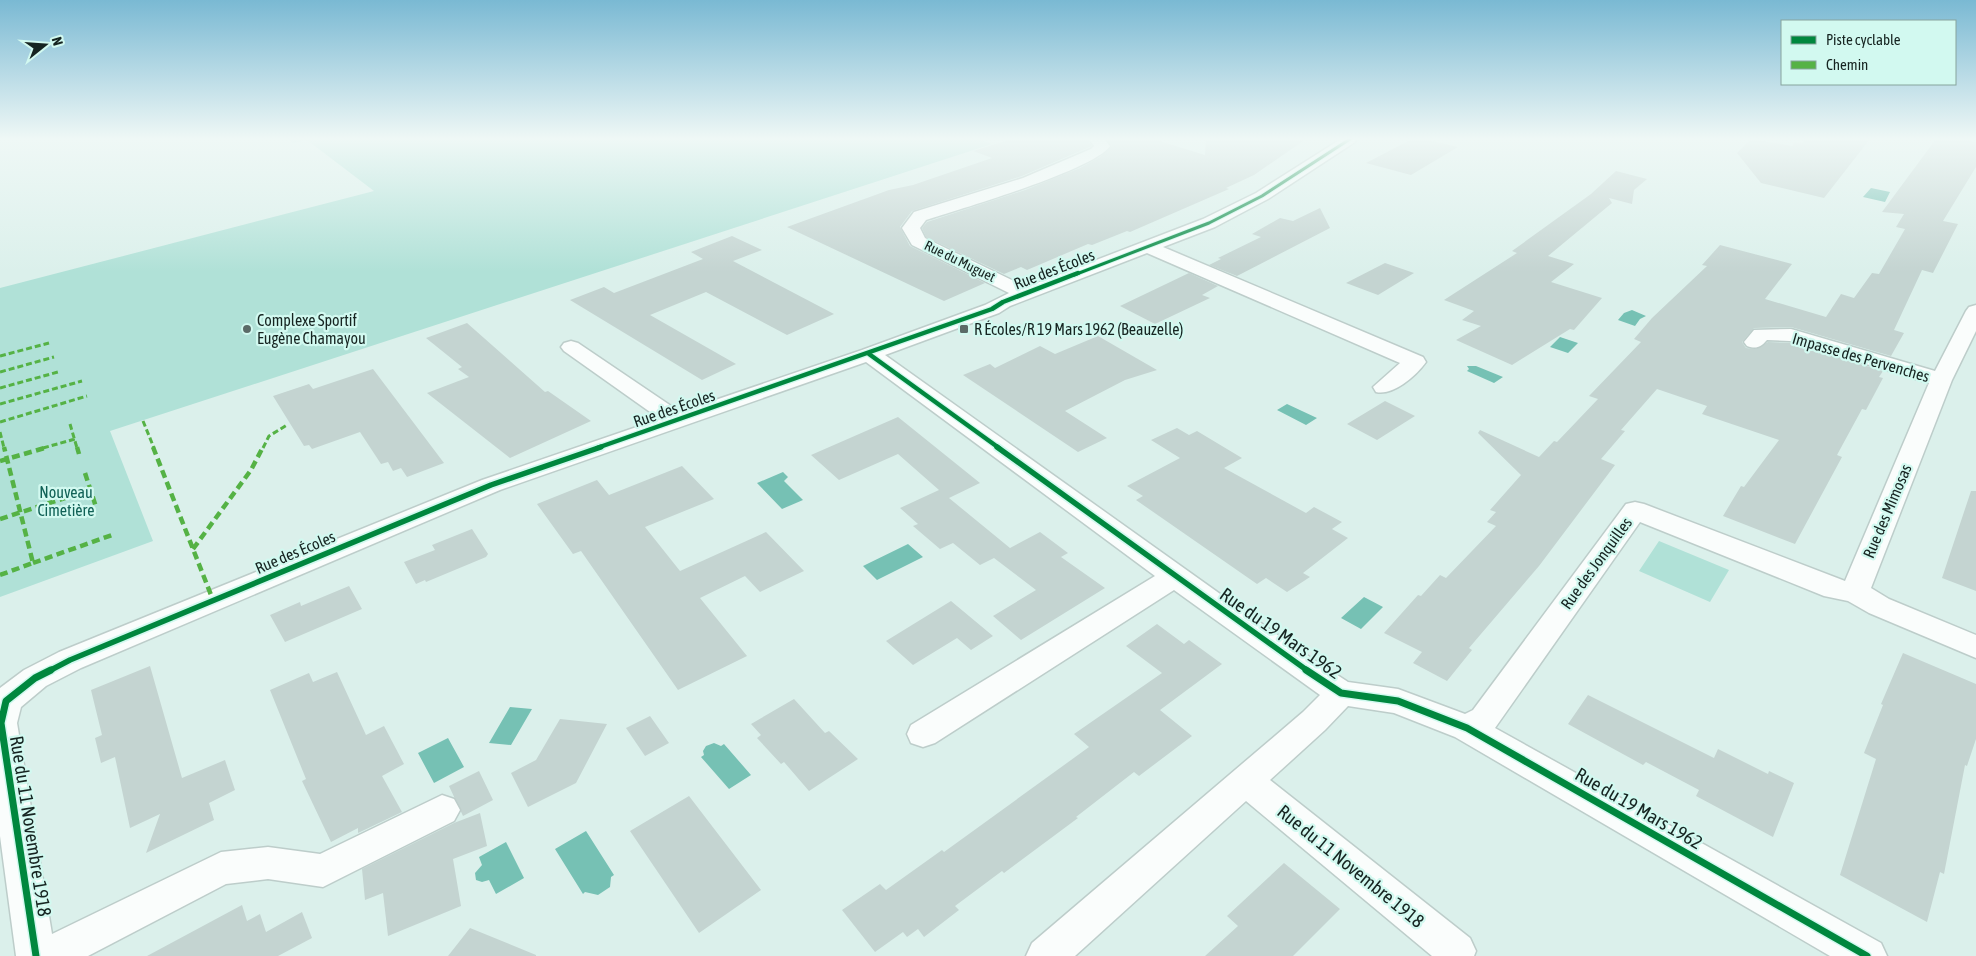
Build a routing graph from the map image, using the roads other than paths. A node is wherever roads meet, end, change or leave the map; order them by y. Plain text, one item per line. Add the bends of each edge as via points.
1 (1021, 184) edge
2 (1281, 184) edge
3 (1148, 246) junction
4 (1026, 294) junction
5 (1976, 311) edge
6 (1329, 325) junction
7 (1754, 342) dead end
8 (1408, 345) dead end
9 (571, 347) dead end
10 (869, 354) junction
11 (1941, 380) junction
12 (1384, 387) dead end
13 (677, 420) junction
14 (1175, 576) junction
15 (1855, 592) junction
16 (1976, 647) edge
17 (1341, 693) junction
18 (6, 701) joint
19 (1467, 728) junction
20 (923, 734) dead end
21 (1246, 781) junction
22 (442, 810) dead end
23 (1456, 951) dead end
24 (36, 956) edge
25 (48, 956) edge
26 (1046, 956) edge
27 (1867, 956) edge

1 - 4 street, Rue du Muguet via 920,216 911,228 918,241
2 - 3 street, Rue des Écoles via 1209,223
3 - 4 street, Rue des Écoles
3 - 6 street
4 - 10 street, Rue des Écoles
5 - 11 street, Rue des Mimosas
6 - 8 street via 1372,331
6 - 12 street via 1415,362
7 - 11 street, Impasse des Pervenches via 1761,334 1791,335
9 - 13 street
10 - 13 street, Rue des Écoles
10 - 14 street, Rue du 19 Mars 1962
11 - 15 street, Rue des Mimosas
13 - 18 street, Rue des Écoles via 490,485 70,660 34,678
14 - 17 street, Rue du 19 Mars 1962
14 - 20 street
15 - 16 street via 1879,606
15 - 19 street, Rue des Jonquilles via 1834,589 1635,510 1484,719
17 - 19 street, Rue du 19 Mars 1962 via 1398,701
17 - 21 street
18 - 24 street, Rue du 11 Novembre 1918 via 1,723 3,744
19 - 27 street, Rue du 19 Mars 1962
21 - 23 street, Rue du 11 Novembre 1918
21 - 26 street
22 - 25 street via 323,871 268,863 221,868

